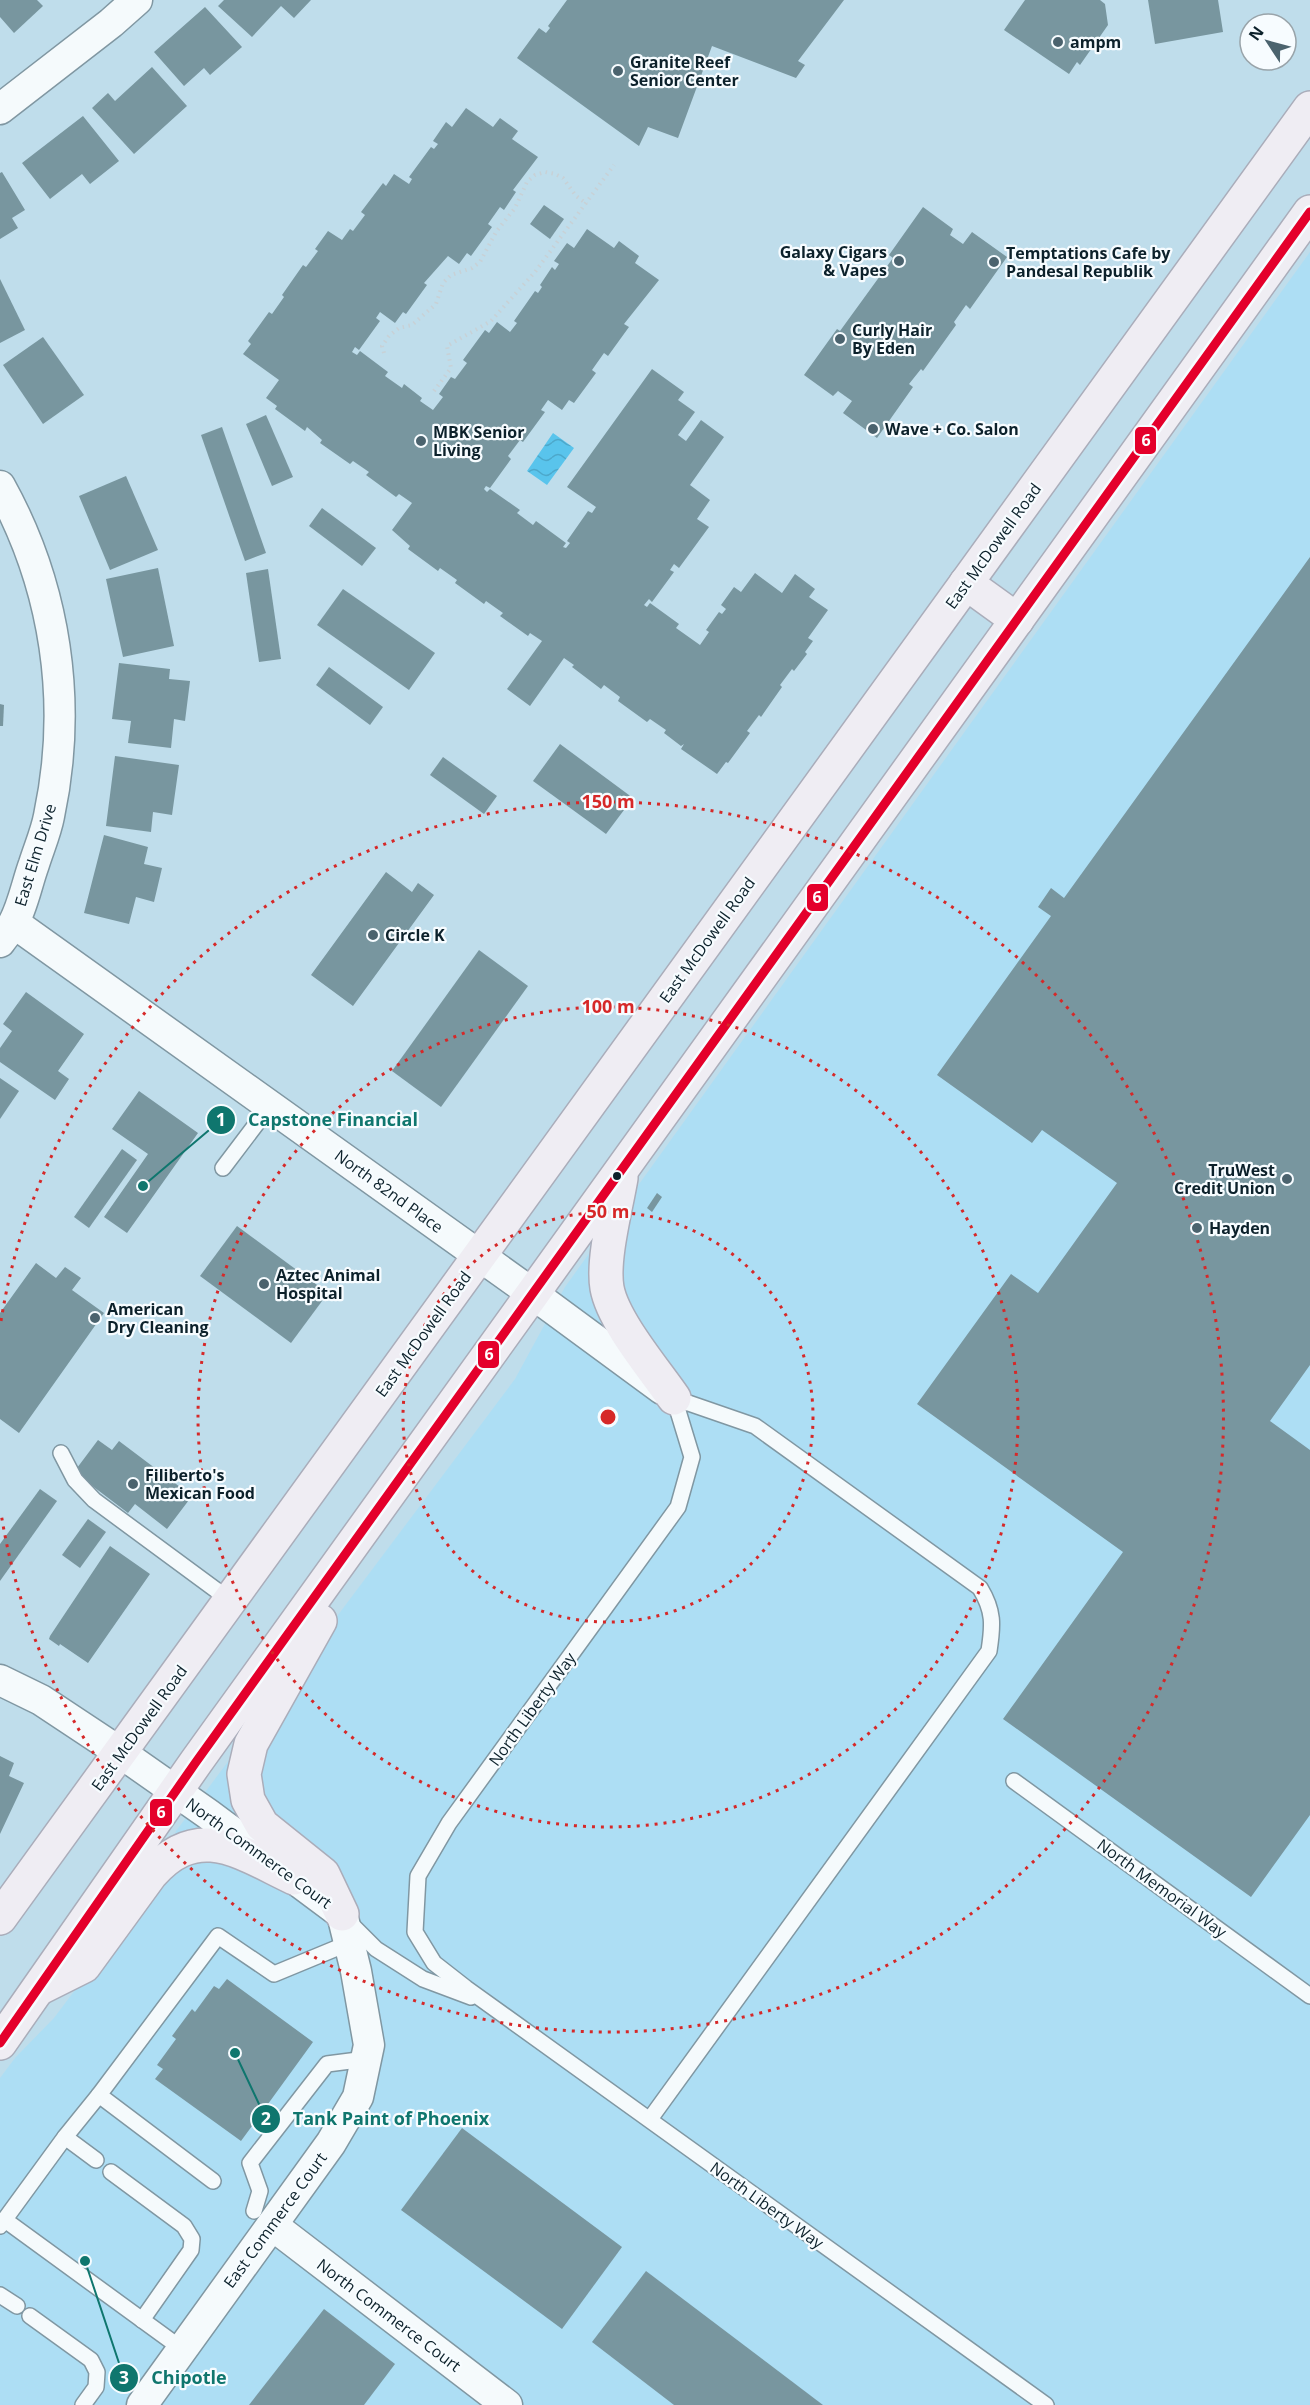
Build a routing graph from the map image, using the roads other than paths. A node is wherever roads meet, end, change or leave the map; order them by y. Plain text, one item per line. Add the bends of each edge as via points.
1 (137, 0) edge
2 (1310, 108) edge
3 (0, 109) edge
4 (1310, 212) edge
5 (0, 486) edge
6 (966, 583) junction
7 (1017, 621) junction
8 (7, 933) edge
9 (270, 1106) junction
10 (223, 1168) dead end
11 (623, 1169) junction
12 (480, 1256) junction
13 (533, 1294) junction
14 (674, 1398) junction
15 (61, 1453) dead end
16 (394, 1488) junction
17 (231, 1601) junction
18 (0, 1680) edge
19 (121, 1754) junction
20 (1014, 1781) dead end
21 (175, 1791) junction
22 (294, 1878) junction
23 (0, 1918) edge
24 (346, 1929) junction
25 (38, 1989) junction
26 (1310, 1996) edge
27 (489, 2004) junction
28 (0, 2043) edge
29 (366, 2059) junction
30 (99, 2095) junction
31 (650, 2119) junction
32 (65, 2137) junction
33 (96, 2160) dead end
34 (111, 2172) dead end
35 (213, 2181) dead end
36 (256, 2213) junction
37 (2, 2223) edge
38 (0, 2295) edge
39 (17, 2306) dead end
40 (30, 2316) dead end
41 (142, 2320) junction
42 (182, 2349) junction
43 (83, 2405) edge
44 (142, 2405) edge
45 (507, 2405) edge
46 (1046, 2405) edge

1 - 3 street
2 - 6 main road, East McDowell Road
4 - 7 main road
5 - 8 street, East Elm Drive via 16,515 44,589 55,641 61,707 49,817
6 - 7 main road
6 - 12 main road, East McDowell Road
7 - 11 main road
8 - 9 street, North 82nd Place
9 - 10 lane
9 - 12 street, North 82nd Place
11 - 13 main road
11 - 14 main road via 606,1269 607,1289 621,1322
12 - 13 street, North 82nd Place
12 - 17 main road, East McDowell Road
13 - 14 street, North 82nd Place
13 - 16 main road
14 - 27 lane, North Liberty Way via 692,1457 678,1507 449,1822 418,1876 415,1932 434,1963
14 - 31 lane via 755,1426 962,1575 980,1588 990,1604 993,1628 989,1651
15 - 17 lane via 75,1480 94,1500
16 - 21 main road
16 - 24 main road via 251,1744 244,1774 248,1800 262,1825 323,1874
17 - 19 main road, East McDowell Road
18 - 19 street, North Commerce Court via 41,1700
19 - 21 street, North Commerce Court
19 - 23 main road, East McDowell Road
20 - 26 lane, North Memorial Way
21 - 22 street, North Commerce Court
21 - 25 main road
22 - 24 street, North Commerce Court
22 - 25 main road via 222,1846 198,1844 180,1850 151,1875 84,1966
24 - 27 lane, North Liberty Way via 423,1979
24 - 29 street, East Commerce Court via 369,2045
24 - 30 lane via 274,1974 218,1936
25 - 28 main road
27 - 31 lane, North Liberty Way
29 - 36 street, East Commerce Court via 358,2097 331,2143
29 - 36 lane via 327,2064 250,2163 260,2191
30 - 32 lane
30 - 35 lane
31 - 46 lane, North Liberty Way
32 - 33 lane
32 - 37 lane
34 - 41 lane via 184,2226 192,2239 191,2250
36 - 42 street, East Commerce Court
36 - 45 street, North Commerce Court
37 - 41 lane
38 - 39 lane
40 - 43 lane via 91,2360 97,2372 96,2387
41 - 42 lane
42 - 44 street, East Commerce Court

